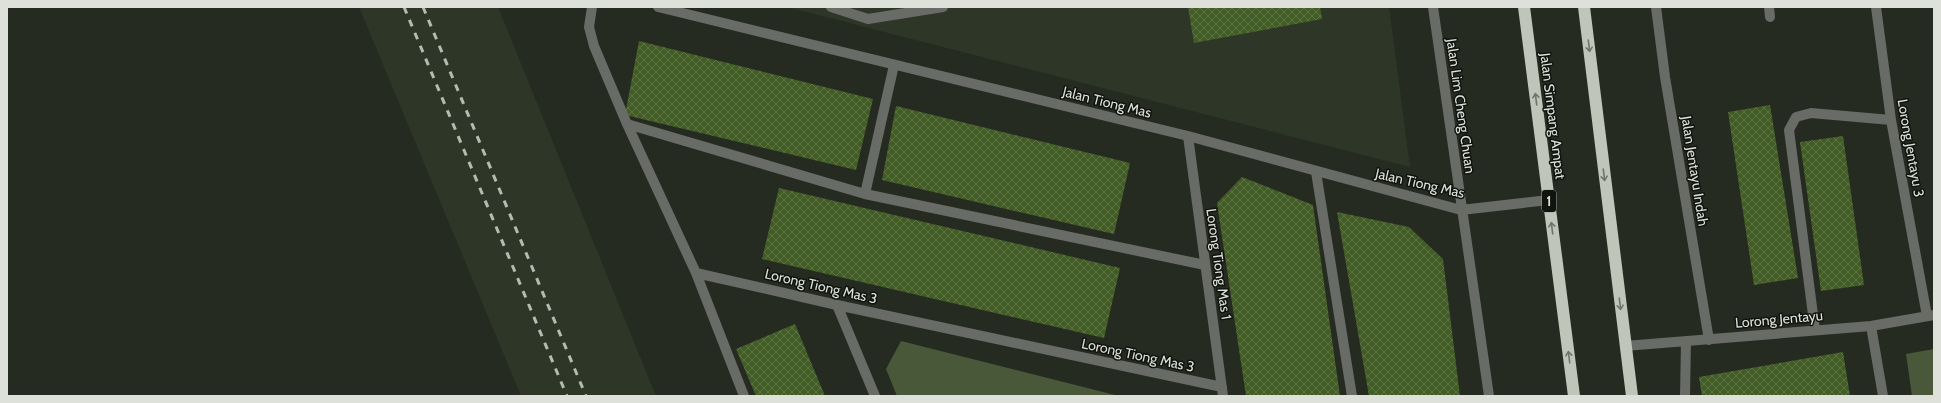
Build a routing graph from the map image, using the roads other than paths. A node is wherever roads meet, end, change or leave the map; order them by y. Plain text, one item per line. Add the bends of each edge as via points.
1 (592, 7) edge
2 (658, 7) edge
3 (831, 7) edge
4 (943, 7) edge
5 (1433, 7) edge
6 (1524, 7) edge
7 (1584, 7) edge
8 (1656, 7) edge
9 (1876, 7) edge
10 (894, 65) junction
11 (1891, 120) junction
12 (627, 124) junction
13 (1188, 136) junction
14 (1316, 172) junction
15 (865, 194) junction
16 (1549, 200) junction
17 (1461, 210) junction
18 (1205, 265) junction
19 (696, 273) junction
20 (837, 305) junction
21 (1931, 315) edge
22 (1871, 326) junction
23 (1815, 330) junction
24 (1709, 340) junction
25 (1686, 341) junction
26 (1625, 346) junction
27 (1222, 392) edge
28 (744, 396) edge
29 (875, 396) edge
30 (1352, 396) edge
31 (1488, 396) edge
32 (1574, 396) edge
33 (1632, 396) edge
34 (1685, 396) edge
35 (1882, 396) edge

1 - 12 street via 589,27 594,46
2 - 10 street, Jalan Tiong Mas
3 - 4 street via 868,19
5 - 17 street, Jalan Lim Cheng Chuan
16 -> 6 highway, Jalan Simpang Ampat / 1
7 -> 26 highway
8 - 24 street, Jalan Jentayu Indah via 1665,77
9 - 11 street, Lorong Jentayu 3
10 - 13 street, Jalan Tiong Mas
10 - 15 street
11 - 21 street, Lorong Jentayu 3
11 - 23 street via 1810,113 1796,117 1789,130
12 - 15 street
12 - 19 street
13 - 14 street, Jalan Tiong Mas
13 - 18 street, Lorong Tiong Mas 1
14 - 17 street, Jalan Tiong Mas
14 - 30 street
15 - 18 street
16 - 17 street, Jalan Tiong Mas
32 -> 16 highway, Jalan Simpang Ampat / 1
17 - 31 street, Jalan Lim Cheng Chuan
18 - 27 street, Lorong Tiong Mas 1
19 - 20 street, Lorong Tiong Mas 3
19 - 28 street
20 - 27 street, Lorong Tiong Mas 3
20 - 29 street
21 - 22 street, Lorong Jentayu
22 - 23 street, Lorong Jentayu
22 - 35 street
23 - 24 street, Lorong Jentayu
24 - 25 street, Lorong Jentayu
25 - 26 street, Lorong Jentayu
25 - 34 street
26 - 33 highway

